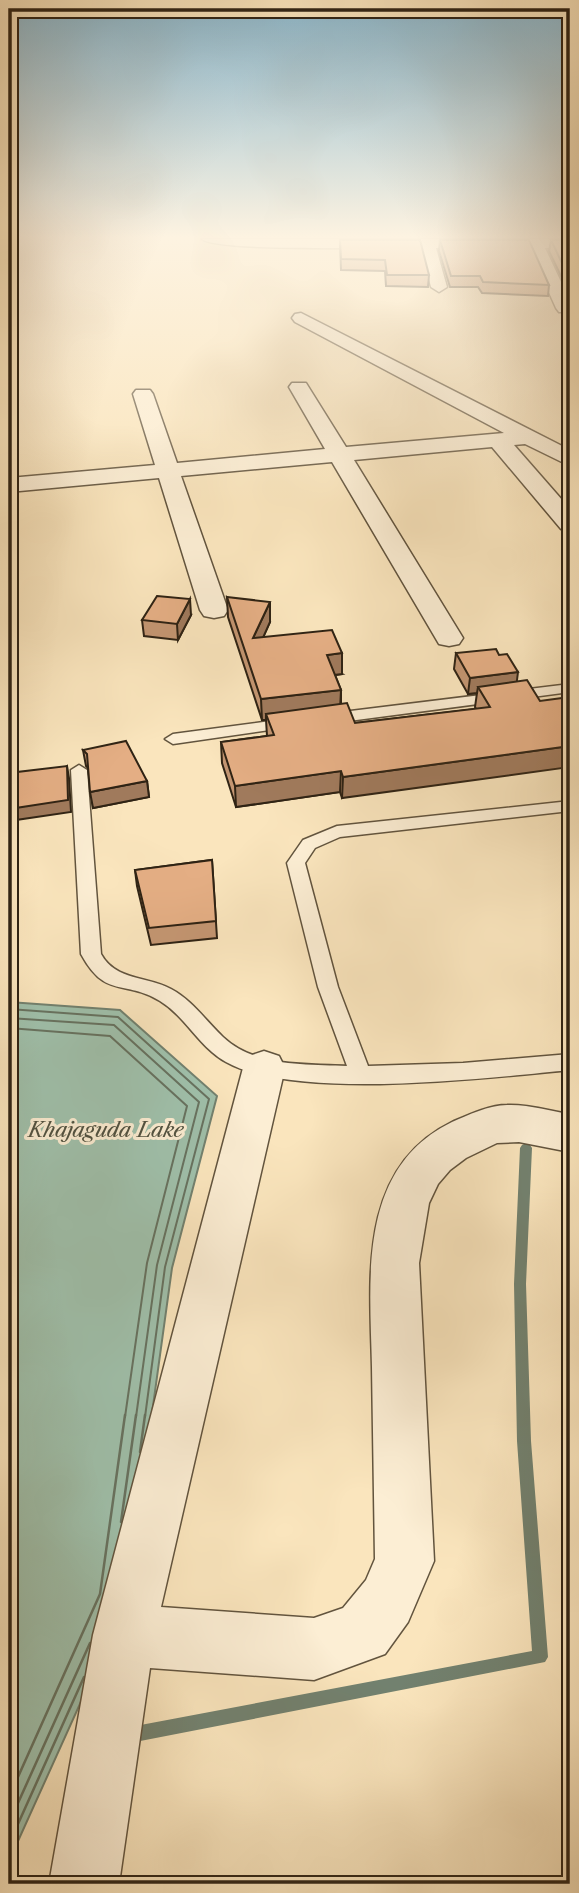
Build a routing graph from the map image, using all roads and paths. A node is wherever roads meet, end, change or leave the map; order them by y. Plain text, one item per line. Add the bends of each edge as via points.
1 (319, 327) edge
2 (353, 327) edge
3 (368, 330) dead end
4 (299, 387) dead end
5 (143, 394) dead end
6 (527, 437) junction
7 (498, 439) junction
8 (339, 454) junction
9 (570, 459) edge
10 (168, 470) junction
11 (9, 485) edge
12 (570, 524) edge
13 (214, 610) dead end
14 (449, 638) dead end
15 (570, 688) edge
16 (173, 739) dead end
17 (79, 769) dead end
18 (570, 806) edge
19 (570, 1062) edge
20 (264, 1068) junction
21 (361, 1075) junction
22 (570, 1133) edge
23 (124, 1635) junction
24 (84, 1884) edge

1 - 6 street
2 - 3 street
4 - 8 street
5 - 10 street
6 - 7 street
6 - 9 street
7 - 8 street
7 - 12 street
8 - 10 street
8 - 14 street
10 - 11 street
10 - 13 street
15 - 16 lane
17 - 20 lane via 90,954 96,967 106,977 169,996 223,1050
18 - 21 lane via 337,832 309,844 296,863 300,886 328,987
19 - 21 lane
20 - 21 lane
20 - 23 street
22 - 23 street via 510,1123 489,1127 453,1142 425,1163 411,1189 400,1217 394,1263 405,1562 387,1601 363,1632 314,1649
23 - 24 street

